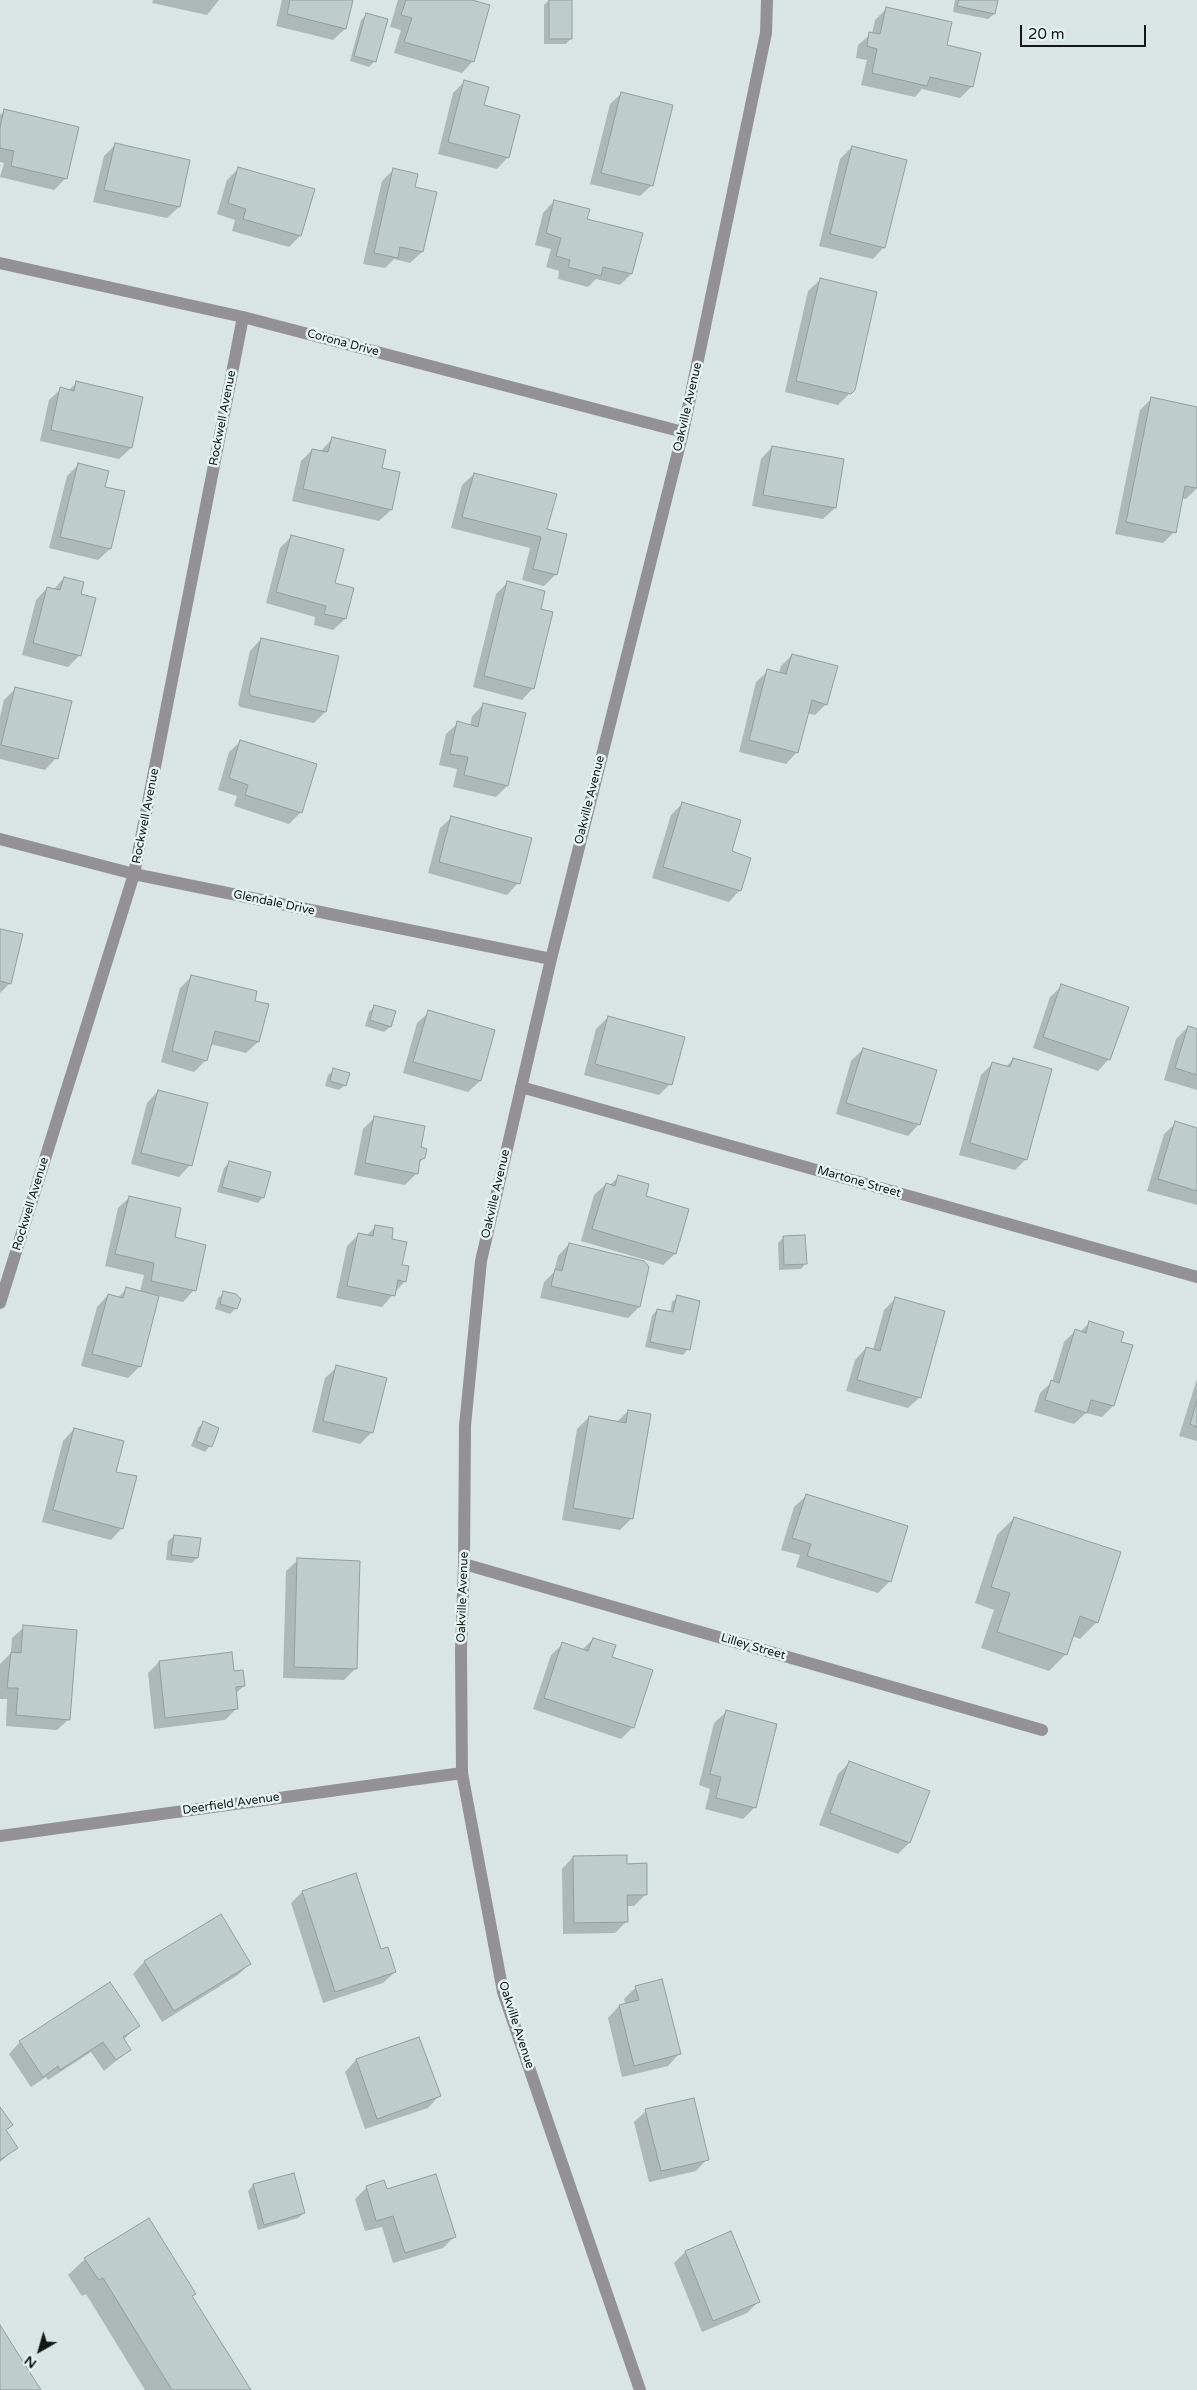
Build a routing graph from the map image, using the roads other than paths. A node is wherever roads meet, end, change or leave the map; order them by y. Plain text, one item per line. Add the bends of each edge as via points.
1 (767, 0) edge
2 (0, 263) edge
3 (243, 317) junction
4 (683, 432) junction
5 (0, 839) edge
6 (134, 874) junction
7 (550, 959) junction
8 (521, 1087) junction
9 (1197, 1277) edge
10 (0, 1302) edge
11 (464, 1564) junction
12 (1042, 1730) dead end
13 (462, 1773) junction
14 (0, 1836) edge
15 (640, 2390) edge

1 - 4 street, Oakville Avenue via 766,33
2 - 3 street, Corona Drive
3 - 4 street, Corona Drive
3 - 6 street, Rockwell Avenue
4 - 7 street, Oakville Avenue
5 - 6 street, Glendale Drive
6 - 7 street, Glendale Drive
6 - 10 street, Rockwell Avenue
7 - 8 street, Oakville Avenue
8 - 9 street, Martone Street
8 - 11 street, Oakville Avenue via 481,1261 464,1426
11 - 12 street, Lilley Street
11 - 13 street, Oakville Avenue
13 - 14 street, Deerfield Avenue
13 - 15 street, Oakville Avenue via 503,1992

